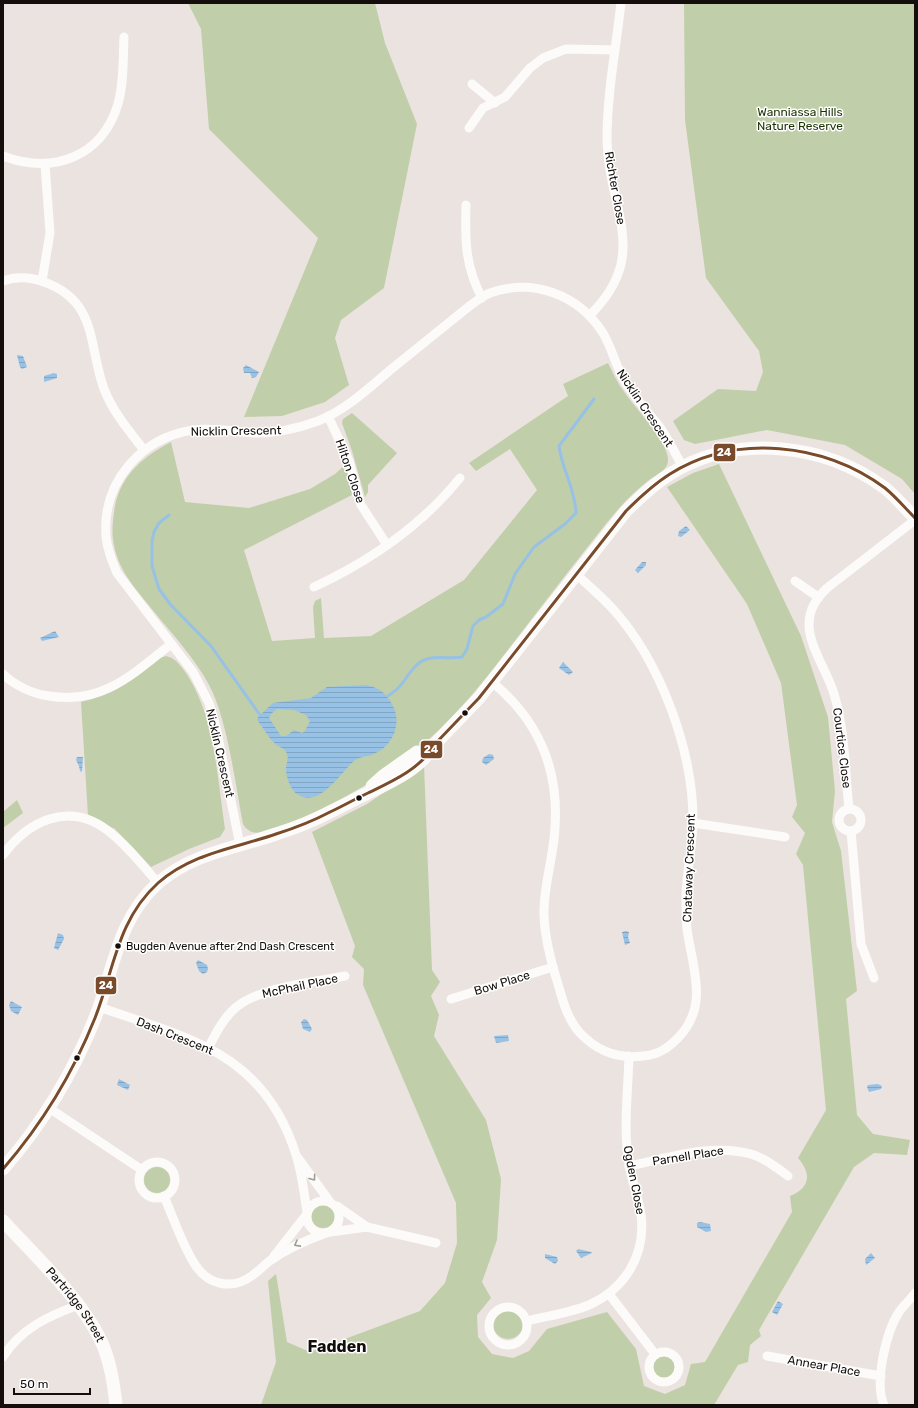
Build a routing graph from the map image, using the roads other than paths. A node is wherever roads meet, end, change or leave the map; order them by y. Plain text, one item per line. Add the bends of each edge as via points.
1 (621, 3) edge
2 (124, 36) dead end
3 (615, 50) junction
4 (472, 84) dead end
5 (495, 103) junction
6 (469, 128) dead end
7 (3, 156) edge
8 (45, 164) junction
9 (466, 205) dead end
10 (3, 281) edge
11 (42, 281) junction
12 (482, 298) junction
13 (590, 315) junction
14 (328, 416) junction
15 (144, 450) junction
16 (683, 467) junction
17 (460, 478) dead end
18 (915, 519) edge
19 (387, 545) junction
20 (576, 574) junction
21 (795, 581) dead end
22 (314, 586) dead end
23 (818, 597) junction
24 (171, 644) junction
25 (3, 674) edge
26 (492, 682) junction
27 (849, 809) junction
28 (693, 823) junction
29 (851, 832) junction
30 (785, 837) dead end
31 (240, 845) junction
32 (3, 855) edge
33 (158, 883) junction
34 (553, 967) junction
35 (345, 976) dead end
36 (874, 978) dead end
37 (451, 999) dead end
38 (99, 1007) junction
39 (209, 1047) junction
40 (628, 1056) junction
41 (50, 1108) junction
42 (296, 1155) junction
43 (629, 1166) junction
44 (3, 1169) edge
45 (142, 1170) junction
46 (788, 1176) dead end
47 (164, 1196) junction
48 (332, 1203) junction
49 (307, 1213) junction
50 (3, 1221) edge
51 (367, 1227) junction
52 (328, 1232) junction
53 (436, 1243) dead end
54 (271, 1260) junction
55 (915, 1293) edge
56 (609, 1294) junction
57 (79, 1305) junction
58 (527, 1321) junction
59 (655, 1354) dead end
60 (3, 1356) edge
61 (767, 1356) dead end
62 (881, 1376) junction
63 (883, 1402) edge
64 (116, 1405) edge
65 (873, 1405) edge

1 - 3 street, Richter Close
2 - 8 street via 122,85 110,123 85,151 70,159
3 - 5 street via 566,49 550,54 530,68 505,97
3 - 13 street, Richter Close via 607,140 624,233 624,252 614,284
4 - 5 street
5 - 6 street via 483,108
7 - 8 street via 27,164
8 - 11 street via 50,233
9 - 12 street via 467,256 471,275
10 - 11 street via 26,277
11 - 15 street via 67,293 84,313 90,327 104,389 112,406
12 - 13 street, Nicklin Crescent via 509,289 537,289 565,297
12 - 14 street, Nicklin Crescent via 358,397
13 - 16 street, Nicklin Crescent via 604,335 625,382 660,427
14 - 15 street, Nicklin Crescent via 292,429 268,433 193,430 172,434
14 - 19 street, Hilton Close via 349,461 361,505
15 - 24 street, Nicklin Crescent via 130,462 116,483 107,515 106,535 117,573
16 - 18 street via 743,449 804,452 842,464 871,479 890,493
16 - 20 street via 647,490 626,510
17 - 19 street via 426,515
18 - 23 street, Courtice Close
19 - 22 street via 346,572
20 - 26 street
20 - 28 street, Chataway Crescent via 623,621 659,681 683,749
21 - 23 street
23 - 27 street, Courtice Close via 810,613 810,631 834,694 840,718
24 - 25 street via 120,683 101,693 81,698 62,699 42,695 23,688
24 - 31 street, Nicklin Crescent via 193,672 209,703
26 - 31 street via 434,744 429,754 393,781 308,822
26 - 34 street, Chataway Crescent via 510,697 532,726 551,774 555,800 555,827 544,913 546,938
27 - 29 street via 857,811 861,819 859,827
27 - 29 street via 841,813 838,821 843,829
28 - 30 street
28 - 40 street, Chataway Crescent via 686,903 687,930 697,976 696,1003 686,1027 670,1045 650,1056
29 - 36 street via 861,944
31 - 33 street via 192,861
32 - 33 street via 16,839 34,825 50,818 84,819 107,830
33 - 38 street via 137,908 125,928 117,945
34 - 37 street, Bow Place
34 - 40 street, Chataway Crescent via 565,1008 579,1032 591,1044 605,1052
35 - 39 street, McPhail Place via 254,996 232,1010
38 - 39 street, Dash Crescent
38 - 41 street via 77,1059
39 - 42 street, Dash Crescent via 239,1066 256,1084 272,1104
40 - 43 street, Ogden Close via 626,1144
41 - 44 street
41 - 45 street
42 -> 48 street, Dash Crescent
42 - 49 street, Dash Crescent
43 - 46 street, Parnell Place via 722,1150 752,1154
43 - 56 street, Ogden Close via 641,1215 641,1242 632,1268 622,1283
45 - 47 street via 142,1189 152,1197
45 - 47 street via 153,1162 171,1168 174,1174 174,1187
47 - 54 street, Dash Crescent via 193,1262 211,1281 229,1285 241,1282
48 - 49 street via 319,1201 310,1207
48 - 51 street, Dash Crescent
48 - 52 street via 339,1214 339,1220 334,1229
49 - 52 street via 308,1223 313,1230
49 - 54 street, Dash Crescent
50 - 57 street, Partridge Street
51 - 52 street, Dash Crescent
51 - 53 street, Dash Crescent
52 -> 54 street, Dash Crescent via 300,1242
55 - 62 street via 899,1312 891,1327
56 - 58 street, Ogden Close via 587,1306
56 - 59 street
57 - 60 street via 61,1311 34,1326 20,1336
57 - 64 street, Partridge Street via 104,1346 114,1383
58 - 58 street via 528,1329 519,1343 503,1345 490,1335 490,1319 494,1312 502,1307 517,1308
61 - 62 street, Annear Place
62 - 63 street
63 - 65 street

